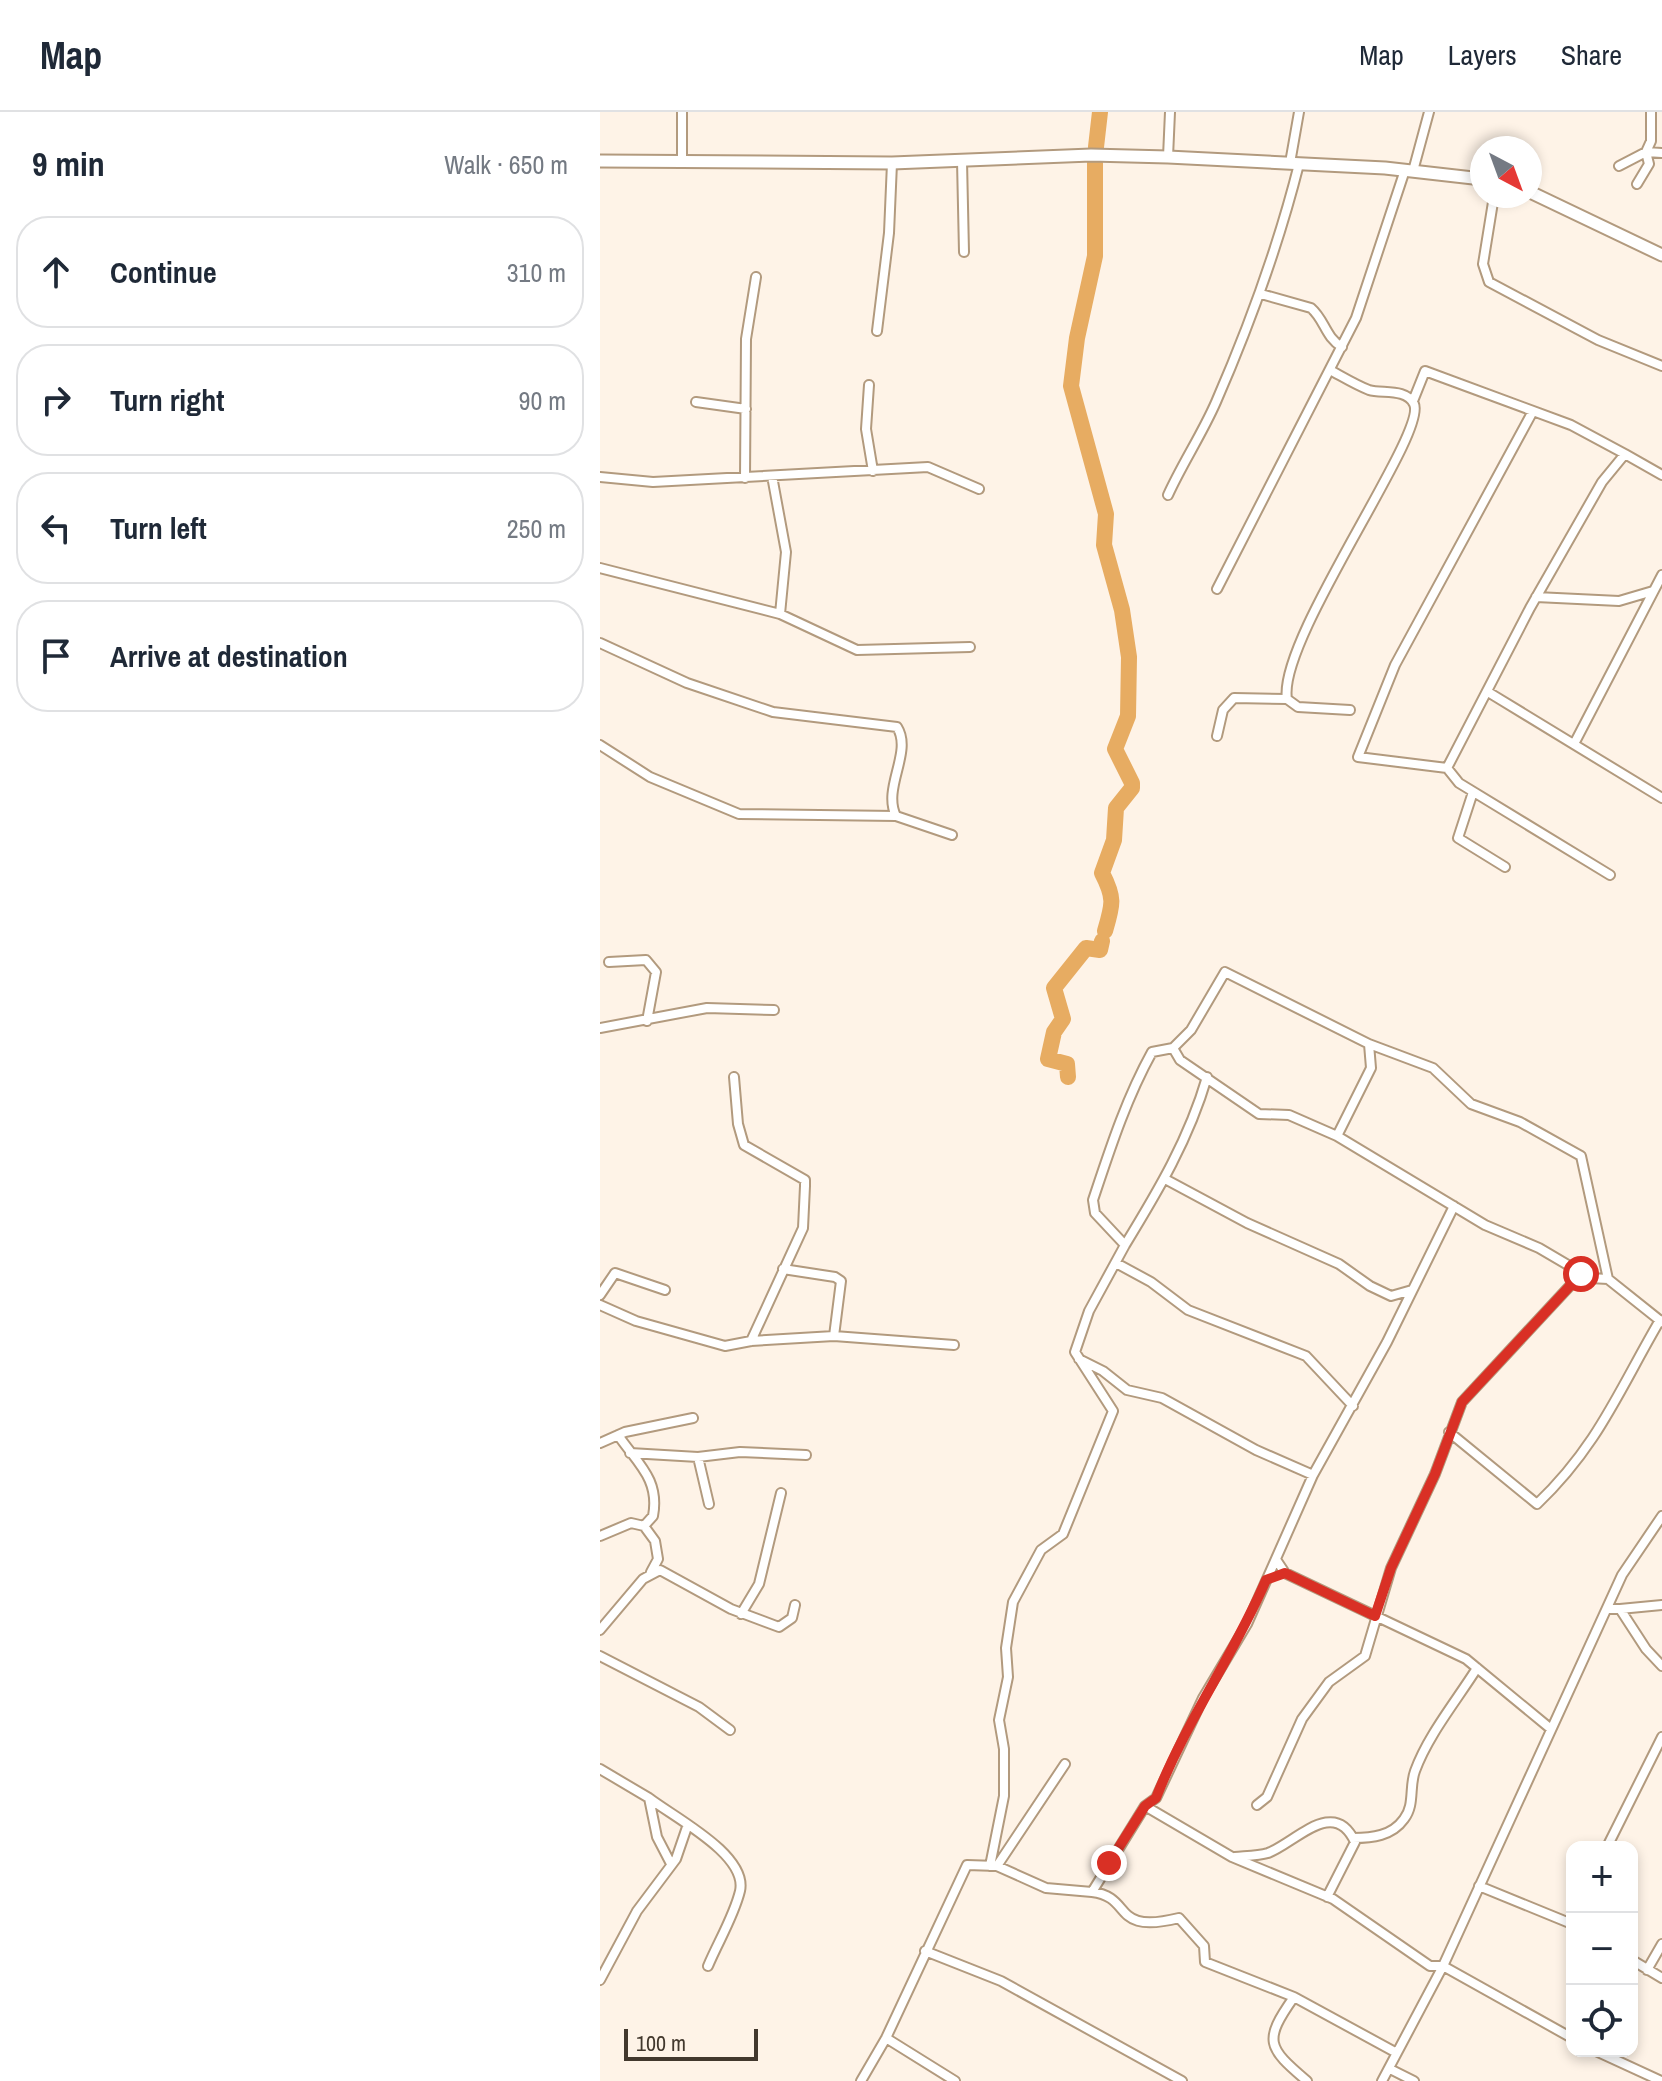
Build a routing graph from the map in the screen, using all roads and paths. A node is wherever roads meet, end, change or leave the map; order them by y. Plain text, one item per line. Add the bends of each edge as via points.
1 (682, 112) edge
2 (1170, 112) edge
3 (1299, 112) edge
4 (1651, 112) edge
5 (1429, 113) edge
6 (1646, 152) junction
7 (1662, 153) edge
8 (1168, 157) junction
9 (600, 161) edge
10 (962, 161) junction
11 (682, 163) junction
12 (892, 163) junction
13 (1294, 163) junction
14 (1619, 166) dead end
15 (1409, 170) junction
16 (1470, 178) edge
17 (1637, 184) dead end
18 (1542, 198) edge
19 (1492, 208) edge
20 (964, 252) dead end
21 (1662, 255) edge
22 (756, 277) dead end
23 (1261, 294) junction
24 (877, 331) dead end
25 (1342, 347) junction
26 (1662, 366) edge
27 (1330, 370) junction
28 (869, 385) dead end
29 (1413, 401) junction
30 (696, 402) dead end
31 (746, 409) junction
32 (1533, 411) junction
33 (1625, 454) junction
34 (873, 471) junction
35 (1662, 475) edge
36 (772, 476) junction
37 (600, 477) edge
38 (745, 478) junction
39 (979, 489) dead end
40 (1168, 495) dead end
41 (600, 568) edge
42 (1662, 575) edge
43 (1217, 589) dead end
44 (1654, 591) junction
45 (1536, 597) junction
46 (780, 614) junction
47 (600, 643) edge
48 (970, 647) dead end
49 (1488, 692) junction
50 (1287, 699) junction
51 (1350, 710) dead end
52 (1217, 736) dead end
53 (1574, 744) junction
54 (600, 745) edge
55 (1447, 768) junction
56 (1473, 792) junction
57 (1662, 798) edge
58 (896, 816) junction
59 (952, 835) dead end
60 (1505, 867) dead end
61 (1610, 875) dead end
62 (609, 962) dead end
63 (774, 1010) dead end
64 (647, 1021) junction
65 (600, 1028) edge
66 (1369, 1044) junction
67 (1173, 1048) junction
68 (734, 1077) dead end
69 (1207, 1077) junction
70 (1337, 1136) junction
71 (1165, 1179) junction
72 (1454, 1206) junction
73 (1125, 1245) junction
74 (1116, 1263) junction
75 (783, 1269) junction
76 (1581, 1274) junction
77 (1608, 1279) junction
78 (665, 1290) dead end
79 (1412, 1290) junction
80 (600, 1295) edge
81 (1391, 1296) junction
82 (600, 1305) edge
83 (1399, 1314) junction
84 (1661, 1321) edge
85 (834, 1336) junction
86 (751, 1341) junction
87 (954, 1345) dead end
88 (1079, 1359) junction
89 (1353, 1406) junction
90 (693, 1418) dead end
91 (1449, 1432) junction
92 (618, 1435) junction
93 (600, 1443) edge
94 (630, 1453) junction
95 (806, 1455) dead end
96 (698, 1457) junction
97 (1313, 1475) junction
98 (781, 1493) dead end
99 (709, 1504) dead end
100 (1660, 1523) edge
101 (644, 1526) junction
102 (600, 1536) edge
103 (1277, 1561) junction
104 (650, 1573) junction
105 (1285, 1573) junction
106 (1266, 1580) junction
107 (795, 1605) dead end
108 (1662, 1605) edge
109 (1609, 1609) junction
110 (1620, 1609) junction
111 (741, 1614) junction
112 (1375, 1616) junction
113 (600, 1630) edge
114 (600, 1656) edge
115 (1662, 1666) edge
116 (1477, 1668) junction
117 (1551, 1729) junction
118 (730, 1730) dead end
119 (1662, 1737) edge
120 (1065, 1764) dead end
121 (600, 1769) edge
122 (649, 1798) junction
123 (1257, 1805) dead end
124 (1145, 1806) junction
125 (687, 1827) junction
126 (1353, 1838) junction
127 (1610, 1841) edge
128 (1232, 1857) junction
129 (670, 1862) junction
130 (993, 1866) junction
131 (1479, 1886) junction
132 (1092, 1892) junction
133 (1327, 1897) junction
134 (1566, 1921) edge
135 (1662, 1944) edge
136 (925, 1951) junction
137 (1638, 1964) edge
138 (708, 1966) dead end
139 (1443, 1966) junction
140 (1647, 1970) junction
141 (1662, 1978) edge
142 (600, 1980) edge
143 (1294, 1997) junction
144 (1566, 2035) edge
145 (886, 2038) junction
146 (1395, 2052) junction
147 (1609, 2057) edge
148 (1390, 2069) junction
149 (861, 2081) edge
150 (955, 2081) edge
151 (1182, 2081) edge
152 (1307, 2081) edge
153 (1382, 2081) edge
154 (1414, 2081) edge
155 (1661, 2081) edge

1 - 11 street
2 - 8 street
3 - 13 street
4 - 6 street
5 - 15 street
6 - 7 street
6 - 14 street
6 - 17 street via 1649,164
8 - 10 street
8 - 13 street
9 - 11 street
10 - 12 street
10 - 20 street
11 - 12 street
12 - 24 street
13 - 15 street
13 - 23 street via 1278,246
15 - 16 street
15 - 25 street
18 - 21 street
19 - 26 street via 1483,264 1489,282 1598,340
22 - 31 street via 746,339
23 - 25 street via 1311,308 1327,335
23 - 40 street via 1214,406
25 - 27 street
27 - 29 street via 1371,391 1395,392
27 - 43 street
28 - 34 street via 866,429
29 - 32 street via 1425,371
29 - 50 street via 1407,439 1339,563 1293,664
30 - 31 street
31 - 38 street
32 - 33 street
32 - 55 street via 1395,665 1358,757
33 - 35 street
33 - 45 street via 1602,482
34 - 36 street
34 - 39 street via 928,467
36 - 38 street
36 - 46 street via 786,552
37 - 38 street via 653,482
41 - 46 street
42 - 44 street
44 - 45 street via 1619,601
44 - 53 street
45 - 49 street
46 - 48 street via 857,650
47 - 58 street via 687,683 773,712 897,727 901,744 891,796
49 - 53 street
49 - 55 street
50 - 51 street via 1298,707
50 - 52 street via 1234,698 1223,710
53 - 57 street
54 - 58 street via 650,777 739,814
55 - 56 street
56 - 60 street via 1458,838
56 - 61 street
58 - 59 street
62 - 64 street via 646,960 652,965 656,972
63 - 64 street via 707,1008
64 - 65 street
66 - 67 street via 1225,972 1191,1030
66 - 70 street via 1371,1068
66 - 77 street via 1433,1068 1471,1104 1520,1122 1581,1156
67 - 69 street via 1180,1060
67 - 73 street via 1152,1052 1146,1062 1125,1105 1093,1200 1095,1213
68 - 75 street via 744,1145 805,1180 803,1228
69 - 70 street via 1259,1114 1289,1115
69 - 71 street
70 - 72 street
71 - 73 street
71 - 81 street via 1339,1264
72 - 76 street
72 - 79 street
73 - 74 street
74 - 88 street via 1078,1338
74 - 89 street via 1188,1310 1306,1356
75 - 85 street via 841,1281
75 - 86 street
76 - 77 street
76 - 91 street via 1462,1402
77 - 84 street
78 - 80 street via 615,1273
79 - 81 street
79 - 83 street
81 - 83 street
82 - 86 street via 725,1346
83 - 89 street
84 - 91 street via 1598,1435 1537,1504
85 - 86 street
85 - 87 street
88 - 97 street via 1127,1390 1162,1398
88 - 130 street via 1113,1411 1063,1534 1041,1550 1013,1602 999,1720 1004,1796
89 - 97 street
90 - 92 street
91 - 112 street
92 - 93 street
92 - 94 street
94 - 96 street
94 - 101 street via 644,1465 653,1486 653,1516
95 - 96 street via 740,1452
96 - 99 street
97 - 103 street
98 - 111 street via 759,1584
100 - 109 street via 1622,1575
101 - 102 street via 631,1523
101 - 104 street via 655,1541 658,1559
103 - 105 street
103 - 106 street
104 - 111 street via 669,1573
104 - 113 street
105 - 106 street
105 - 112 street
106 - 124 street via 1156,1798
107 - 111 street via 792,1618 779,1627
108 - 110 street
109 - 110 street
109 - 117 street
110 - 115 street
112 - 116 street
112 - 123 street via 1365,1656 1329,1682 1302,1719 1267,1797
114 - 118 street via 699,1707
116 - 117 street
116 - 126 street via 1415,1772 1404,1819 1386,1833
117 - 131 street
119 - 127 street
120 - 130 street
121 - 122 street
122 - 125 street
122 - 129 street via 657,1837
124 - 128 street
124 - 132 street
125 - 129 street via 676,1859
125 - 138 street via 727,1852 739,1870 741,1889
126 - 128 street via 1329,1821 1267,1853
126 - 133 street
128 - 133 street
129 - 142 street
130 - 132 street via 1046,1888
130 - 136 street via 967,1865
131 - 134 street
131 - 139 street
132 - 143 street via 1102,1893 1141,1924 1179,1918 1204,1946 1205,1962
133 - 139 street via 1387,1932 1430,1966
135 - 140 street
136 - 145 street
136 - 151 street via 1001,1981
137 - 140 street
139 - 144 street
139 - 146 street
140 - 141 street
143 - 146 street
143 - 152 street via 1273,2027 1272,2042 1280,2058
145 - 149 street
145 - 150 street
146 - 148 street
147 - 155 street
148 - 153 street
148 - 154 street

